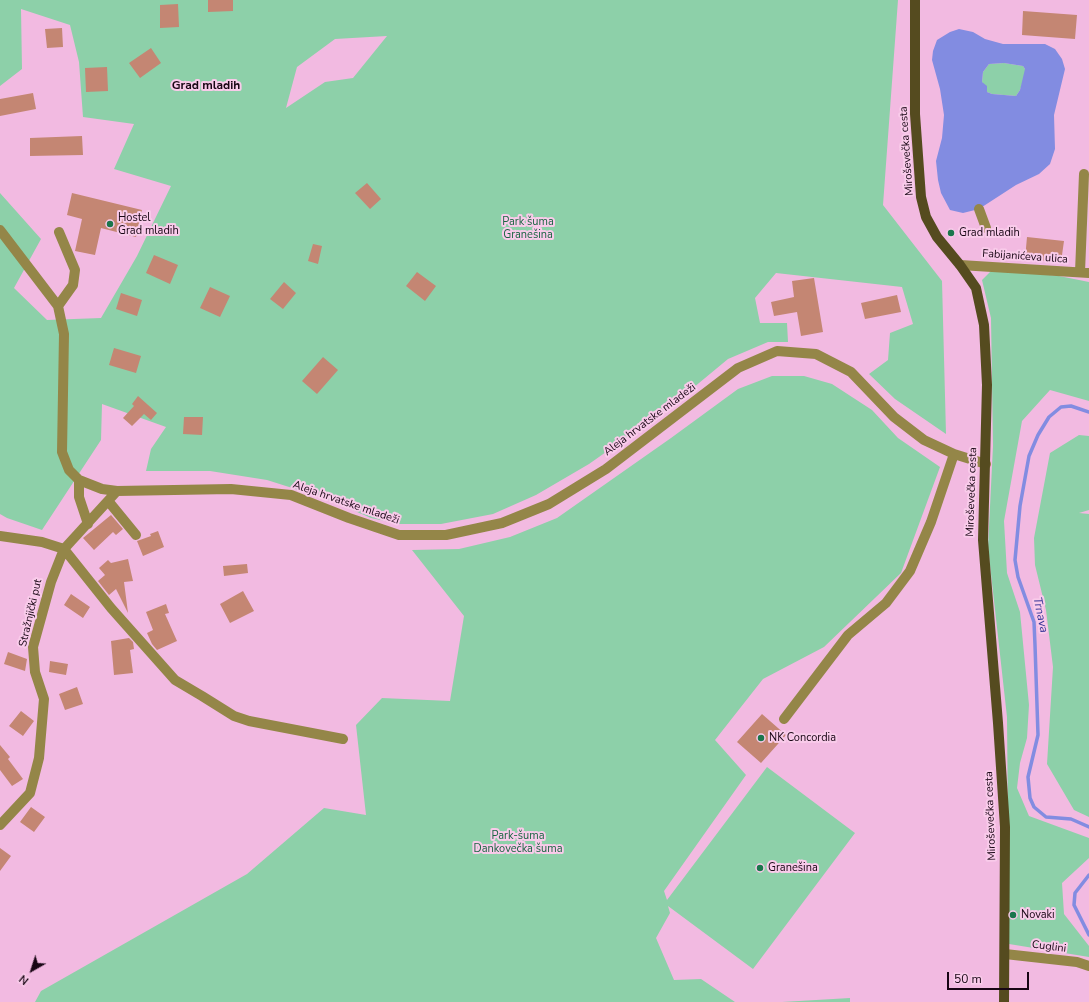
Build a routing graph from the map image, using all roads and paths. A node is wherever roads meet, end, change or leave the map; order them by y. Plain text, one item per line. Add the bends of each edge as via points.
1 (915, 0) edge
2 (1084, 174) dead end
3 (979, 209) dead end
4 (986, 228) dead end
5 (0, 230) edge
6 (59, 232) dead end
7 (960, 265) junction
8 (1084, 273) edge
9 (58, 306) junction
10 (954, 454) junction
11 (986, 464) junction
12 (79, 480) junction
13 (117, 491) junction
14 (109, 502) junction
15 (88, 524) junction
16 (136, 535) dead end
17 (0, 536) edge
18 (64, 549) junction
19 (784, 719) dead end
20 (343, 739) dead end
21 (0, 825) edge
22 (1006, 954) junction
23 (1089, 966) edge
24 (1004, 1002) edge

1 - 7 main road, Miroševečka cesta via 915,114 921,197 926,217 937,237
2 - 8 street
3 - 4 street
5 - 9 street, Aleja hrvatske mladeži
6 - 9 street via 75,270 73,285
7 - 8 street, Fabijanićeva ulica
7 - 11 main road, Miroševečka cesta via 976,288 984,325 987,385
9 - 12 street, Aleja hrvatske mladeži via 64,334 62,452 69,470
10 - 11 street, Aleja hrvatske mladeži
10 - 13 street, Aleja hrvatske mladeži via 924,440 894,417 851,372 816,354 777,351 738,368 606,469 549,504 502,523 446,535 399,535 291,494 231,489
10 - 19 street via 931,522 910,571 886,602 848,635
11 - 22 main road, Miroševečka cesta via 983,540 1005,827
12 - 13 street, Aleja hrvatske mladeži via 89,486
12 - 15 street via 79,496
13 - 14 street, Stražnjički put
14 - 15 street, Stražnjički put
14 - 16 street
15 - 18 street, Stražnjički put
17 - 18 street via 42,542
18 - 20 street via 111,608 175,680 234,716
18 - 21 street, Stražnjički put via 50,582 33,648 35,672 44,700 39,758 30,793
22 - 23 street, Cuglini via 1077,962
22 - 24 main road, Miroševečka cesta

